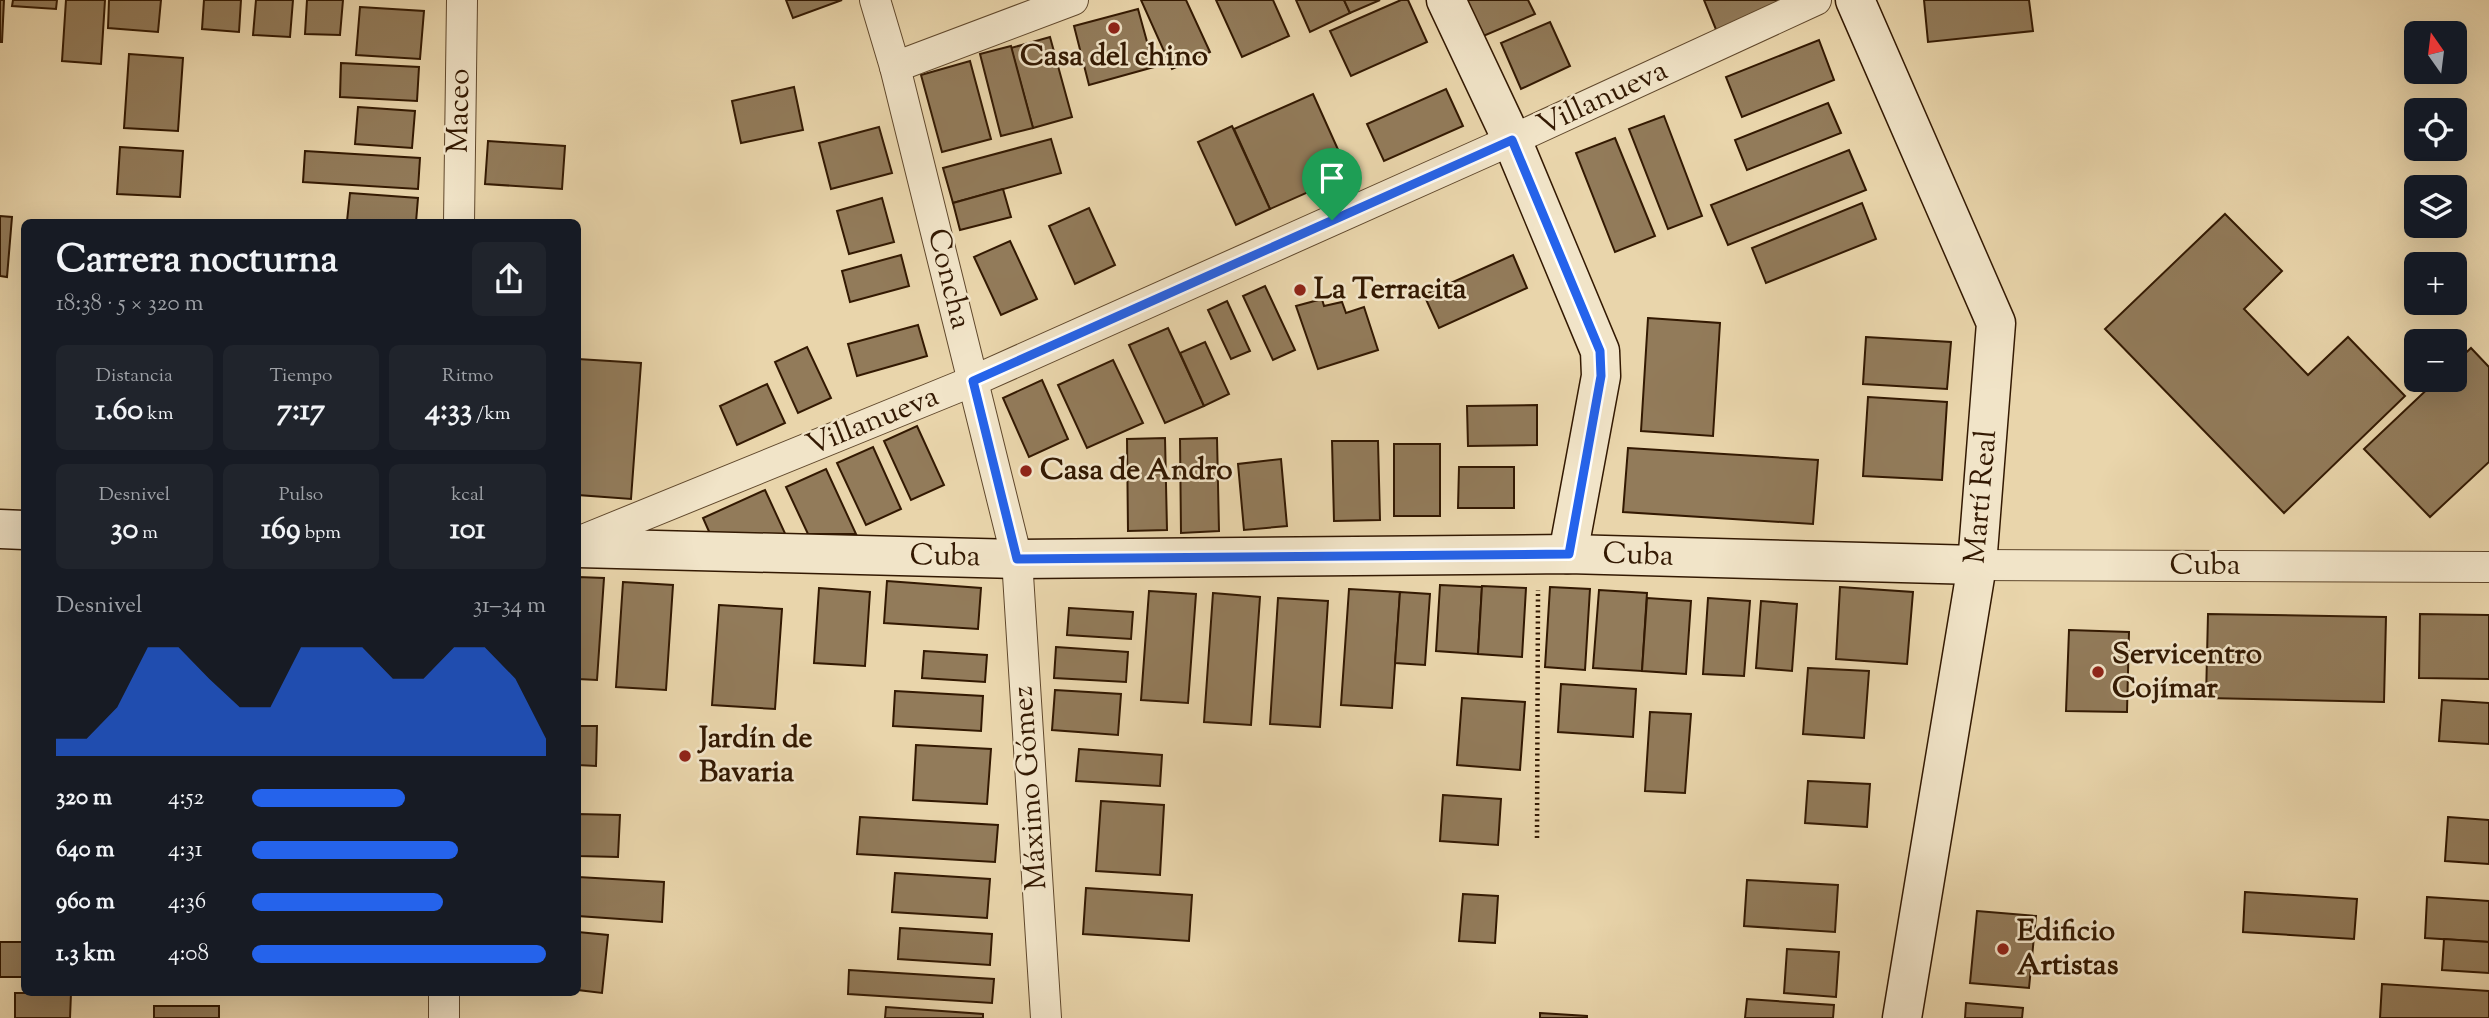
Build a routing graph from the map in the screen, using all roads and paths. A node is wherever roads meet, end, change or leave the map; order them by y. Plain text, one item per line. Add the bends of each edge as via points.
1 (462, 0) edge
2 (875, 0) edge
3 (1073, 0) edge
4 (1446, 0) edge
5 (1816, 0) edge
6 (1855, 0) edge
7 (895, 67) junction
8 (1512, 140) junction
9 (459, 219) edge
10 (973, 381) junction
11 (0, 529) edge
12 (21, 530) edge
13 (581, 540) edge
14 (581, 548) edge
15 (1553, 554) junction
16 (1017, 559) junction
17 (1977, 565) junction
18 (2489, 568) edge
19 (1537, 838) dead end
20 (444, 996) edge
21 (443, 1018) edge
22 (1046, 1018) edge
23 (1902, 1018) edge

1 - 9 street, Maceo
2 - 7 street, Concha
3 - 7 street
4 - 8 main road
5 - 8 street, Villanueva
6 - 17 main road, Martí Real via 1996,324
7 - 10 street, Concha
8 - 10 street, Villanueva
8 - 15 main road via 1600,351 1601,376
10 - 13 street, Villanueva
10 - 16 street, Concha
11 - 12 main road
14 - 16 main road, Cuba
15 - 16 main road, Cuba
15 - 17 main road, Cuba
15 - 19 path
16 - 22 street, Máximo Gómez
17 - 18 street, Cuba
17 - 23 main road, Martí Real
20 - 21 street

